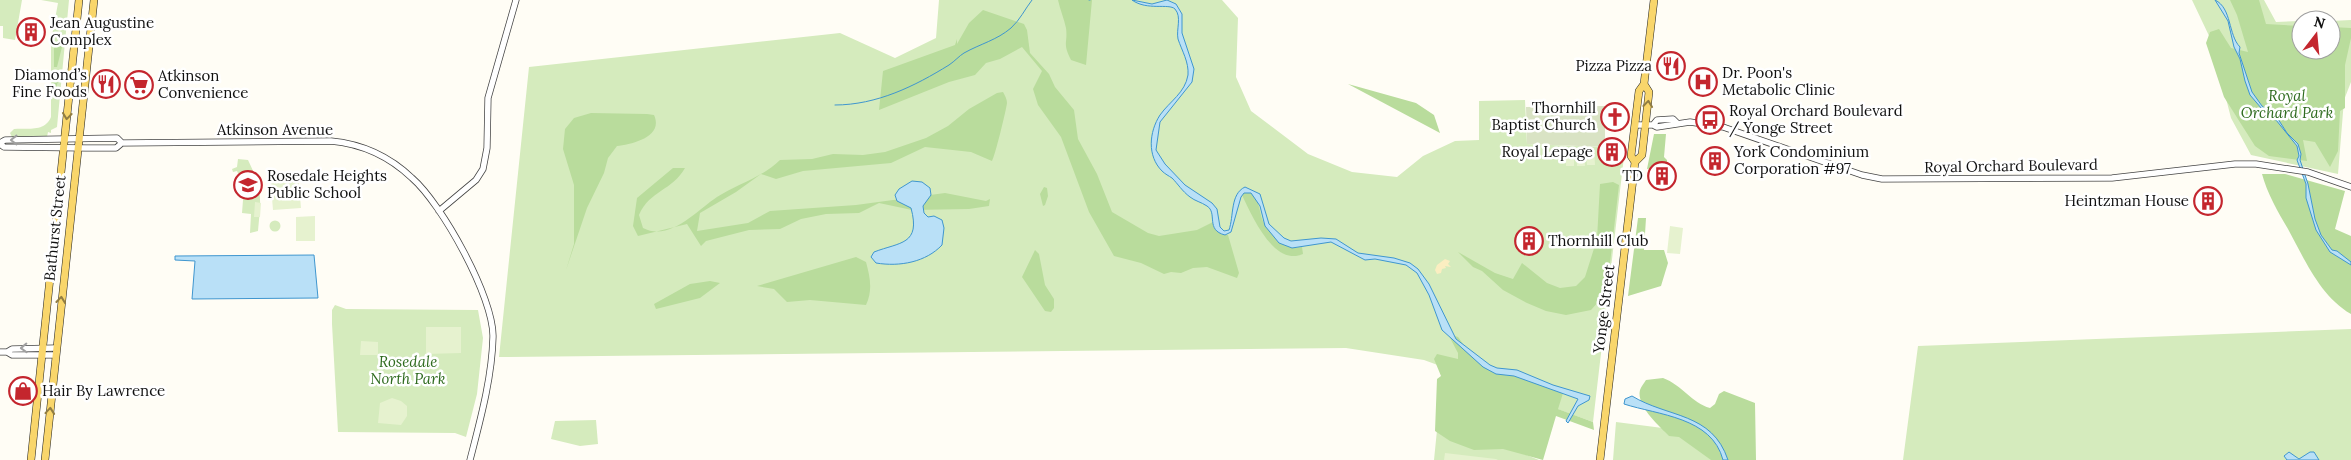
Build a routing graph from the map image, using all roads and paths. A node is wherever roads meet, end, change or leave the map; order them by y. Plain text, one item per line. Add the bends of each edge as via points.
1 (79, 0) edge
2 (94, 0) edge
3 (516, 0) edge
4 (1654, 0) edge
5 (1644, 84) junction
6 (1635, 125) junction
7 (1649, 125) junction
8 (64, 140) junction
9 (79, 140) junction
10 (122, 143) junction
11 (0, 144) edge
12 (1632, 146) junction
13 (1643, 147) junction
14 (63, 148) junction
15 (78, 148) junction
16 (1635, 162) junction
17 (2351, 187) edge
18 (439, 211) junction
19 (0, 352) edge
20 (42, 352) junction
21 (55, 352) junction
22 (31, 460) edge
23 (45, 460) edge
24 (470, 460) edge
25 (1600, 460) edge

1 -> 8 main road, Bathurst Street
2 - 9 main road, Bathurst Street
3 - 18 street via 488,98 483,170 476,180
4 - 5 main road, Yonge Street
5 - 6 main road, Yonge Street via 1639,91
7 -> 5 main road, Yonge Street via 1649,92
6 - 7 street, Royal Orchard Boulevard
6 - 12 main road, Yonge Street
7 - 13 main road, Yonge Street
7 - 17 street, Royal Orchard Boulevard via 1657,120 1673,119 1677,123 1702,122 1882,179 2112,178 2256,164 2308,172
8 - 9 street, Atkinson Avenue
8 -> 11 street, Atkinson Avenue via 5,140
8 - 14 main road, Bathurst Street
9 - 10 street, Atkinson Avenue via 117,138
9 - 15 main road, Bathurst Street
10 - 15 street, Atkinson Avenue via 116,148
10 - 18 street, Atkinson Avenue via 346,142 382,155 398,166 414,179
11 - 14 street, Atkinson Avenue via 4,147
12 - 13 main road
12 - 16 main road, Yonge Street via 1631,156
13 - 16 main road, Yonge Street via 1642,156
14 - 15 street, Atkinson Avenue
14 - 20 main road, Bathurst Street
21 -> 15 main road, Bathurst Street
16 - 25 main road, Yonge Street
18 - 24 street, Atkinson Avenue via 486,298 493,337
19 - 20 street via 12,349
20 - 21 street
20 - 22 main road, Bathurst Street
23 -> 21 main road, Bathurst Street

